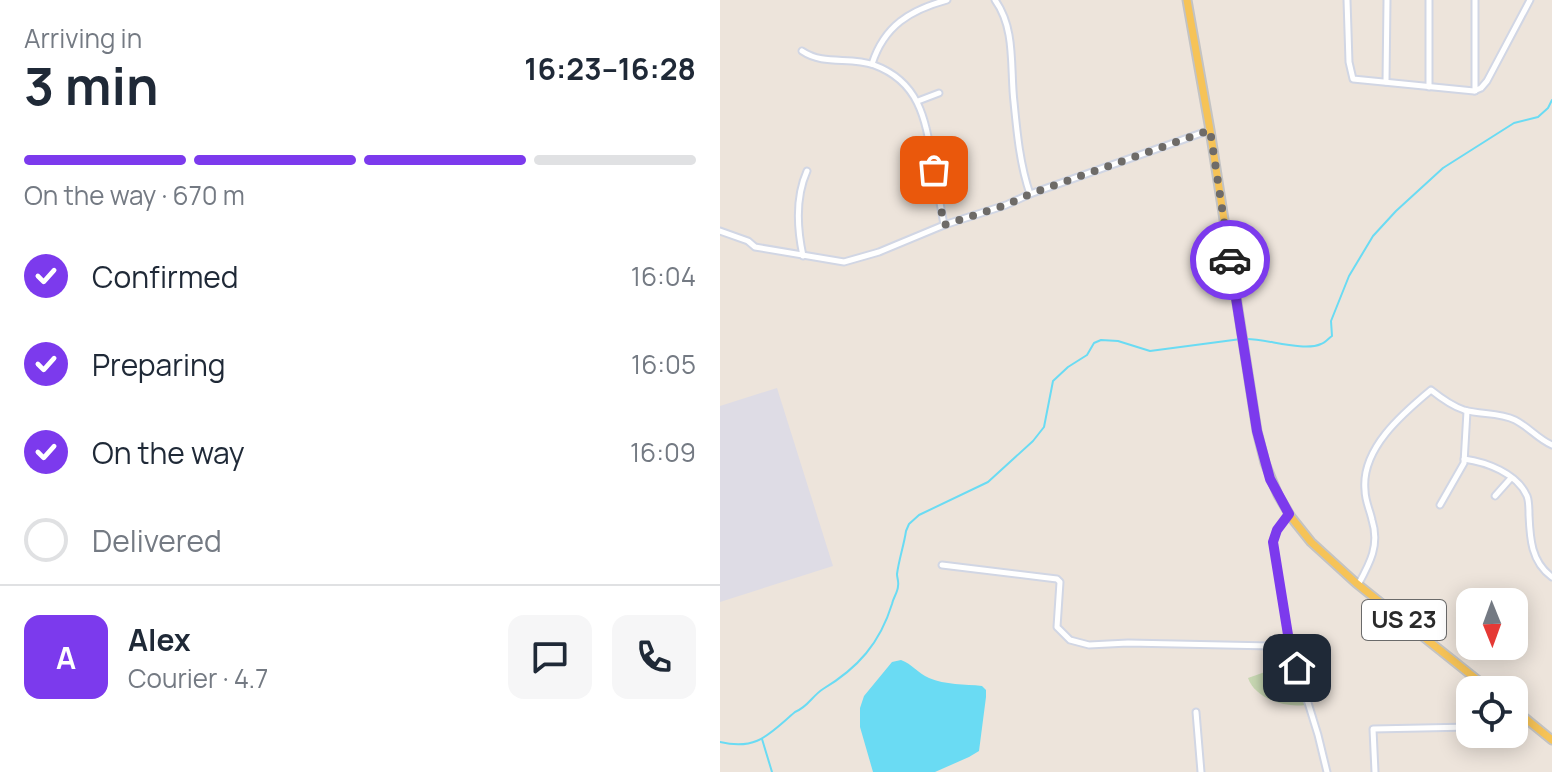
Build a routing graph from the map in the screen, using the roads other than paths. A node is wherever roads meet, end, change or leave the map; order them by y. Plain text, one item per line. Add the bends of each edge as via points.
1 (947, 0) edge
2 (995, 0) edge
3 (1187, 0) edge
4 (1347, 0) edge
5 (1387, 0) edge
6 (1429, 0) edge
7 (1475, 0) edge
8 (1530, 0) edge
9 (802, 51) dead end
10 (872, 64) junction
11 (1386, 82) junction
12 (1429, 87) junction
13 (1475, 91) junction
14 (939, 93) dead end
15 (918, 101) junction
16 (1210, 130) junction
17 (807, 171) dead end
18 (1030, 194) junction
19 (944, 225) junction
20 (720, 231) edge
21 (803, 256) junction
22 (1467, 411) junction
23 (1552, 445) edge
24 (1464, 459) junction
25 (1511, 478) junction
26 (1495, 496) dead end
27 (1440, 505) dead end
28 (1289, 514) junction
29 (942, 565) dead end
30 (1552, 577) edge
31 (1358, 585) junction
32 (1289, 641) junction
33 (1472, 676) edge
34 (1196, 712) dead end
35 (1528, 720) edge
36 (1456, 727) edge
37 (1552, 740) edge
38 (1201, 772) edge
39 (1327, 772) edge
40 (1375, 772) edge

1 - 10 street via 909,14 890,29
2 - 18 street via 1008,25 1022,172
3 - 16 main road, US 23
4 - 11 street via 1353,79
5 - 11 street
6 - 12 street
7 - 13 street
8 - 13 street via 1487,81
9 - 10 street via 825,60
10 - 15 street via 900,80
11 - 12 street
12 - 13 street
14 - 15 street
15 - 19 street
16 - 18 street
16 - 28 main road, US 23 via 1257,431 1270,479
17 - 21 street via 800,189
18 - 19 street
19 - 21 street via 844,262
20 - 21 street via 755,247
22 - 23 street via 1513,419
22 - 24 street
22 - 31 street via 1431,390 1371,456 1365,492 1375,546
24 - 25 street via 1497,467
24 - 27 street
25 - 26 street
25 - 30 street via 1527,497 1530,540 1537,560
28 - 31 main road, US 23 via 1318,550
28 - 32 street via 1273,542
29 - 32 street via 1057,579 1057,627 1070,640 1089,645 1274,646
31 - 33 main road, US 23
32 - 39 street
34 - 38 street
35 - 37 main road
36 - 40 street via 1373,729

